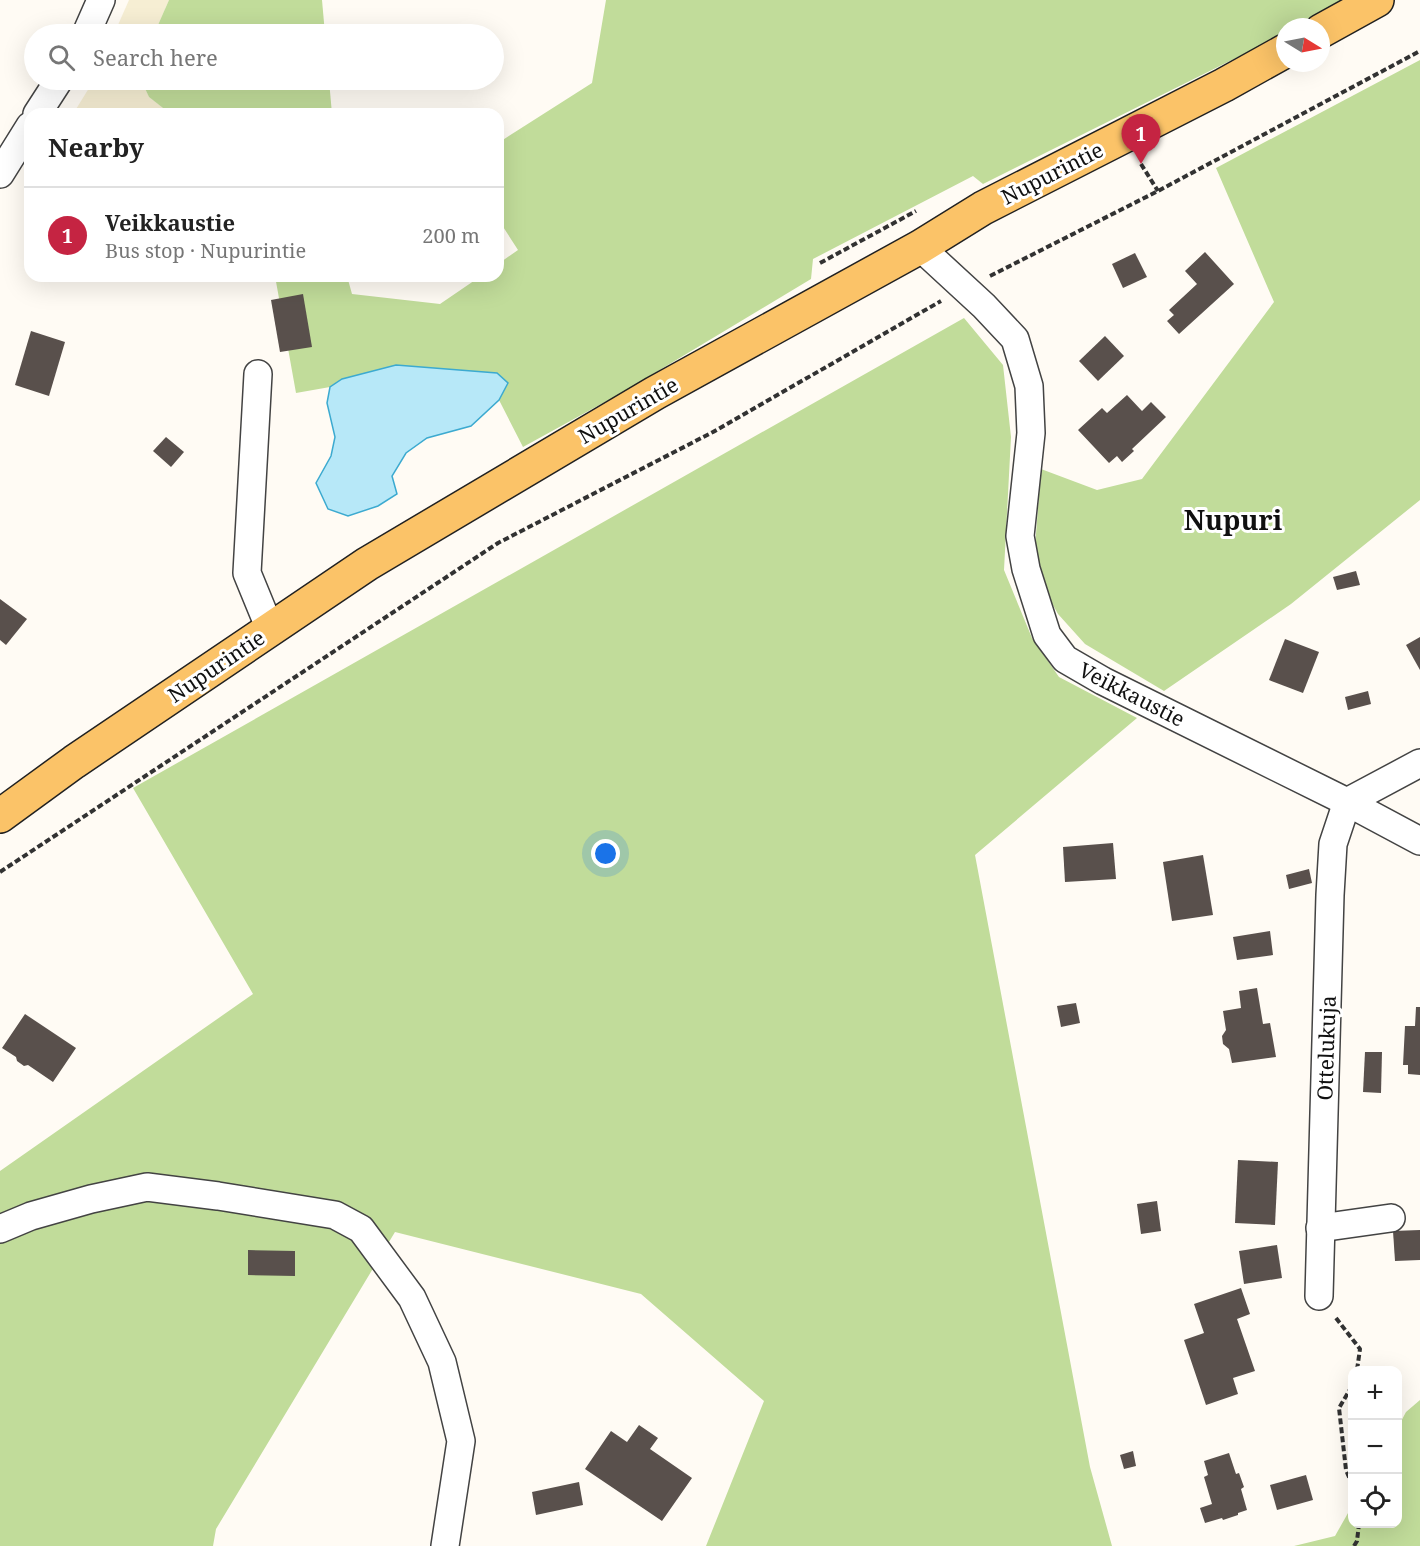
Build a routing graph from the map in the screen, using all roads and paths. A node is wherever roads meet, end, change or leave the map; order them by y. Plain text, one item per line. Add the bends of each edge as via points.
1 (101, 0) edge
2 (1377, 0) edge
3 (90, 24) edge
4 (1330, 26) edge
5 (1420, 51) edge
6 (1276, 56) edge
7 (53, 90) edge
8 (41, 108) edge
9 (24, 136) edge
10 (1141, 164) dead end
11 (0, 174) edge
12 (1158, 191) junction
13 (922, 207) dead end
14 (920, 247) junction
15 (820, 264) dead end
16 (964, 288) junction
17 (258, 374) dead end
18 (270, 629) junction
19 (1420, 763) edge
20 (1347, 802) junction
21 (0, 816) edge
22 (1420, 841) edge
23 (0, 872) edge
24 (1391, 1218) dead end
25 (1320, 1228) junction
26 (0, 1229) edge
27 (1318, 1296) joint
28 (1358, 1366) edge
29 (1348, 1394) edge
30 (1348, 1474) edge
31 (1359, 1528) edge
32 (445, 1546) edge
33 (1354, 1546) edge

1 - 3 street
2 - 4 main road
5 - 12 path
6 - 14 main road, Nupurintie via 983,208
7 - 8 street
9 - 11 street
10 - 12 path
12 - 16 path
13 - 15 path
14 - 16 street, Veikkaustie
14 - 18 main road, Nupurintie via 645,399 367,564
16 - 20 street, Veikkaustie via 1015,339 1029,386 1031,434 1020,536 1047,635 1065,659 1103,681
16 - 23 path via 713,432 498,543
17 - 18 street via 247,573
18 - 21 main road, Nupurintie
19 - 20 street
20 - 22 street, Veikkaustie
20 - 25 street, Ottelukuja via 1333,844
24 - 25 street
25 - 27 street, Ottelukuja
26 - 32 street via 61,1207 147,1187 335,1215 361,1229 412,1298 442,1362 461,1441
27 - 28 path via 1360,1349
29 - 30 path via 1339,1408
31 - 33 path

